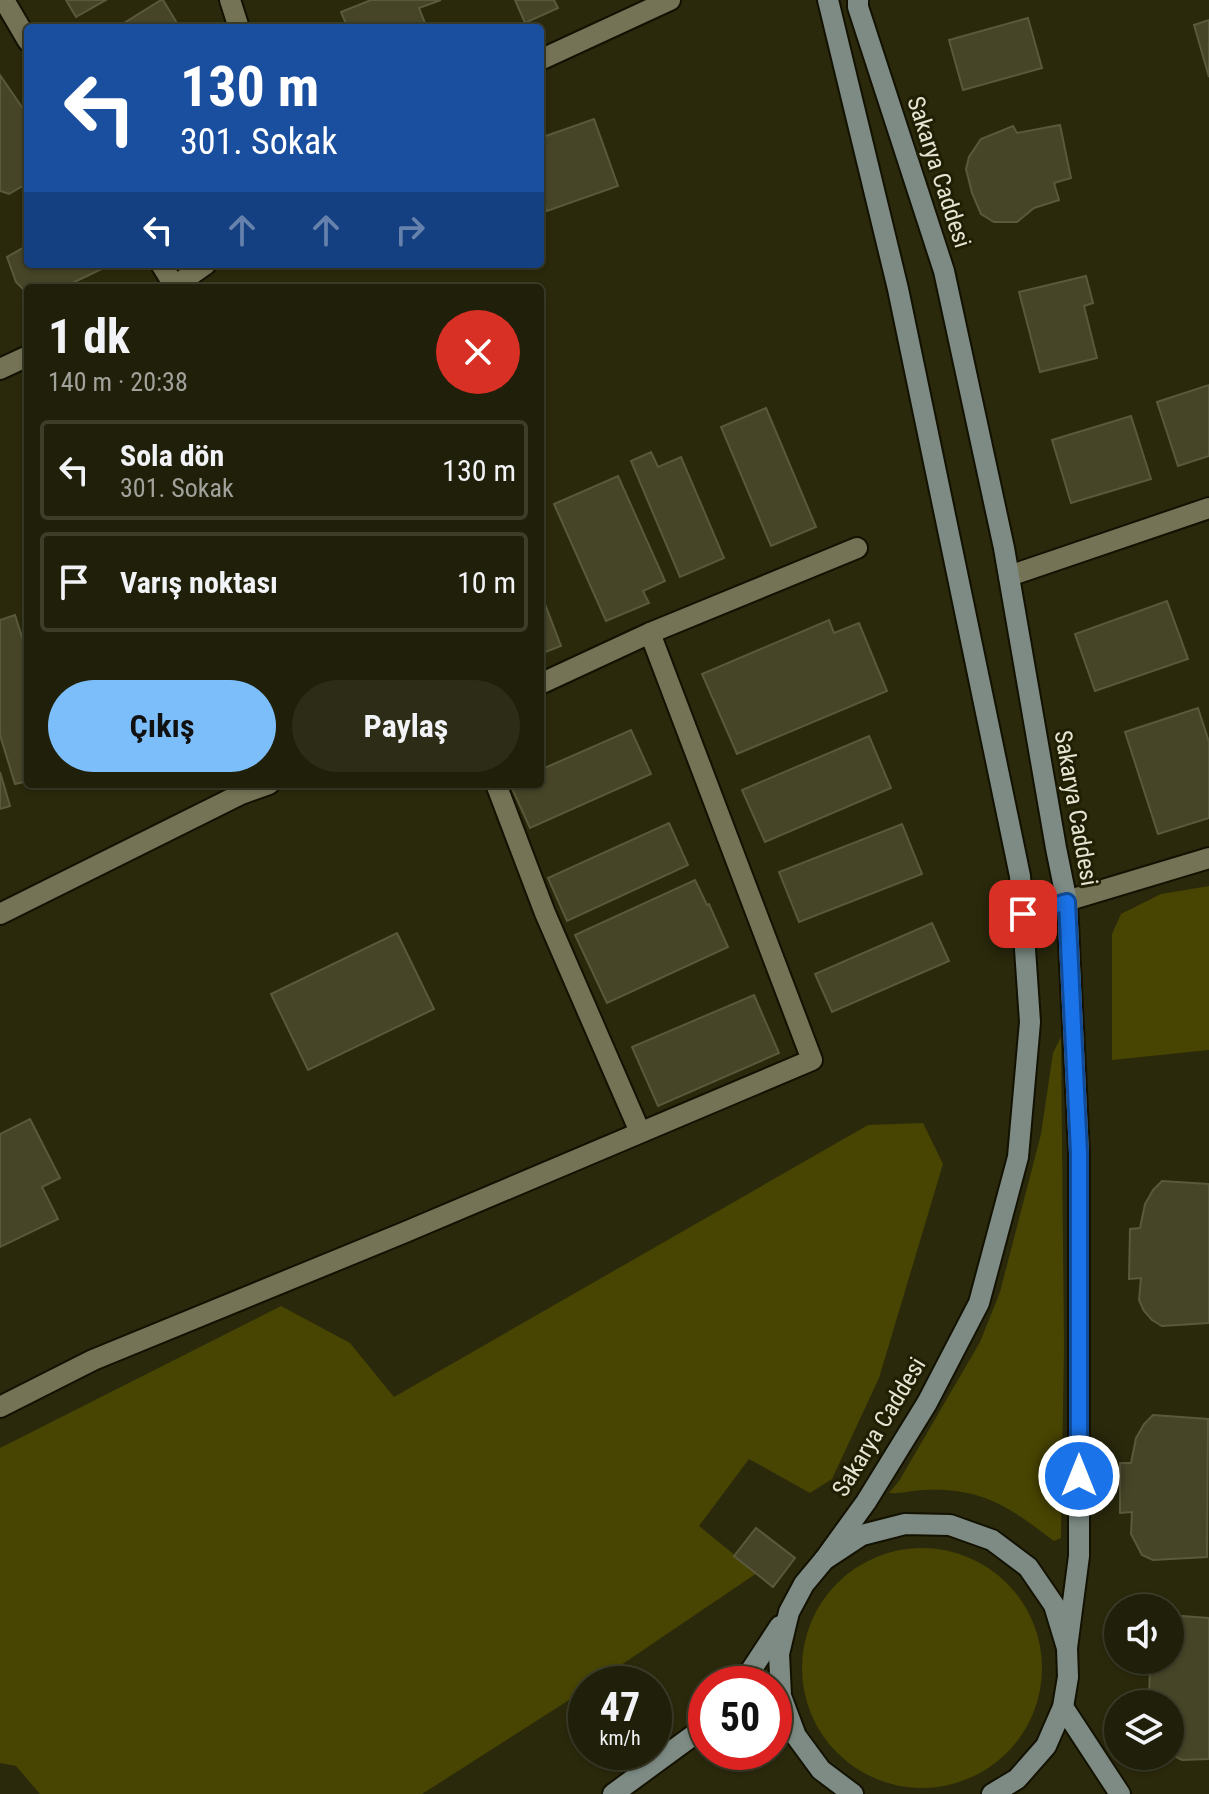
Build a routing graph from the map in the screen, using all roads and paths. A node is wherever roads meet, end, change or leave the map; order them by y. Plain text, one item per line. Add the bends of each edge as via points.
1 (4, 0) edge
2 (230, 0) edge
3 (670, 0) edge
4 (828, 0) edge
5 (858, 0) edge
6 (238, 24) edge
7 (24, 34) edge
8 (544, 58) edge
9 (200, 268) edge
10 (178, 284) edge
11 (24, 358) edge
12 (0, 369) edge
13 (1209, 508) edge
14 (857, 548) dead end
15 (1009, 576) junction
16 (650, 633) junction
17 (544, 682) edge
18 (258, 788) edge
19 (498, 788) edge
20 (1209, 858) edge
21 (1067, 902) junction
22 (0, 914) edge
23 (1023, 914) junction
24 (640, 1132) junction
25 (0, 1407) edge
26 (824, 1560) junction
27 (789, 1612) junction
28 (1067, 1648) junction
29 (754, 1666) edge
30 (1063, 1707) junction
31 (688, 1739) edge
32 (613, 1794) edge
33 (853, 1794) edge
34 (992, 1794) edge
35 (1120, 1794) edge

1 - 7 street
2 - 6 street
3 - 8 street
4 - 23 main road, Sakarya Caddesi via 898,289 1020,876
5 - 15 main road, Sakarya Caddesi via 941,261
9 - 10 street
11 - 12 street
13 - 15 street
14 - 16 street
15 - 21 main road, Sakarya Caddesi
16 - 17 street
16 - 24 street via 812,1060
18 - 22 street
19 - 24 street
20 - 21 street
21 - 23 street
21 - 28 main road, Sakarya Caddesi via 1079,1153 1079,1556
23 - 26 main road, Sakarya Caddesi via 1030,1022 1018,1157 979,1303 927,1403
24 - 25 street via 93,1360
26 - 27 main road, Sakarya Caddesi
26 - 28 main road via 862,1535 905,1524 950,1525 992,1540 1028,1567 1054,1605
27 - 29 main road
27 - 33 main road via 779,1654 781,1696 796,1736 821,1770
28 - 30 main road
30 - 34 main road via 1046,1746 1017,1779
30 - 35 main road
31 - 32 main road

